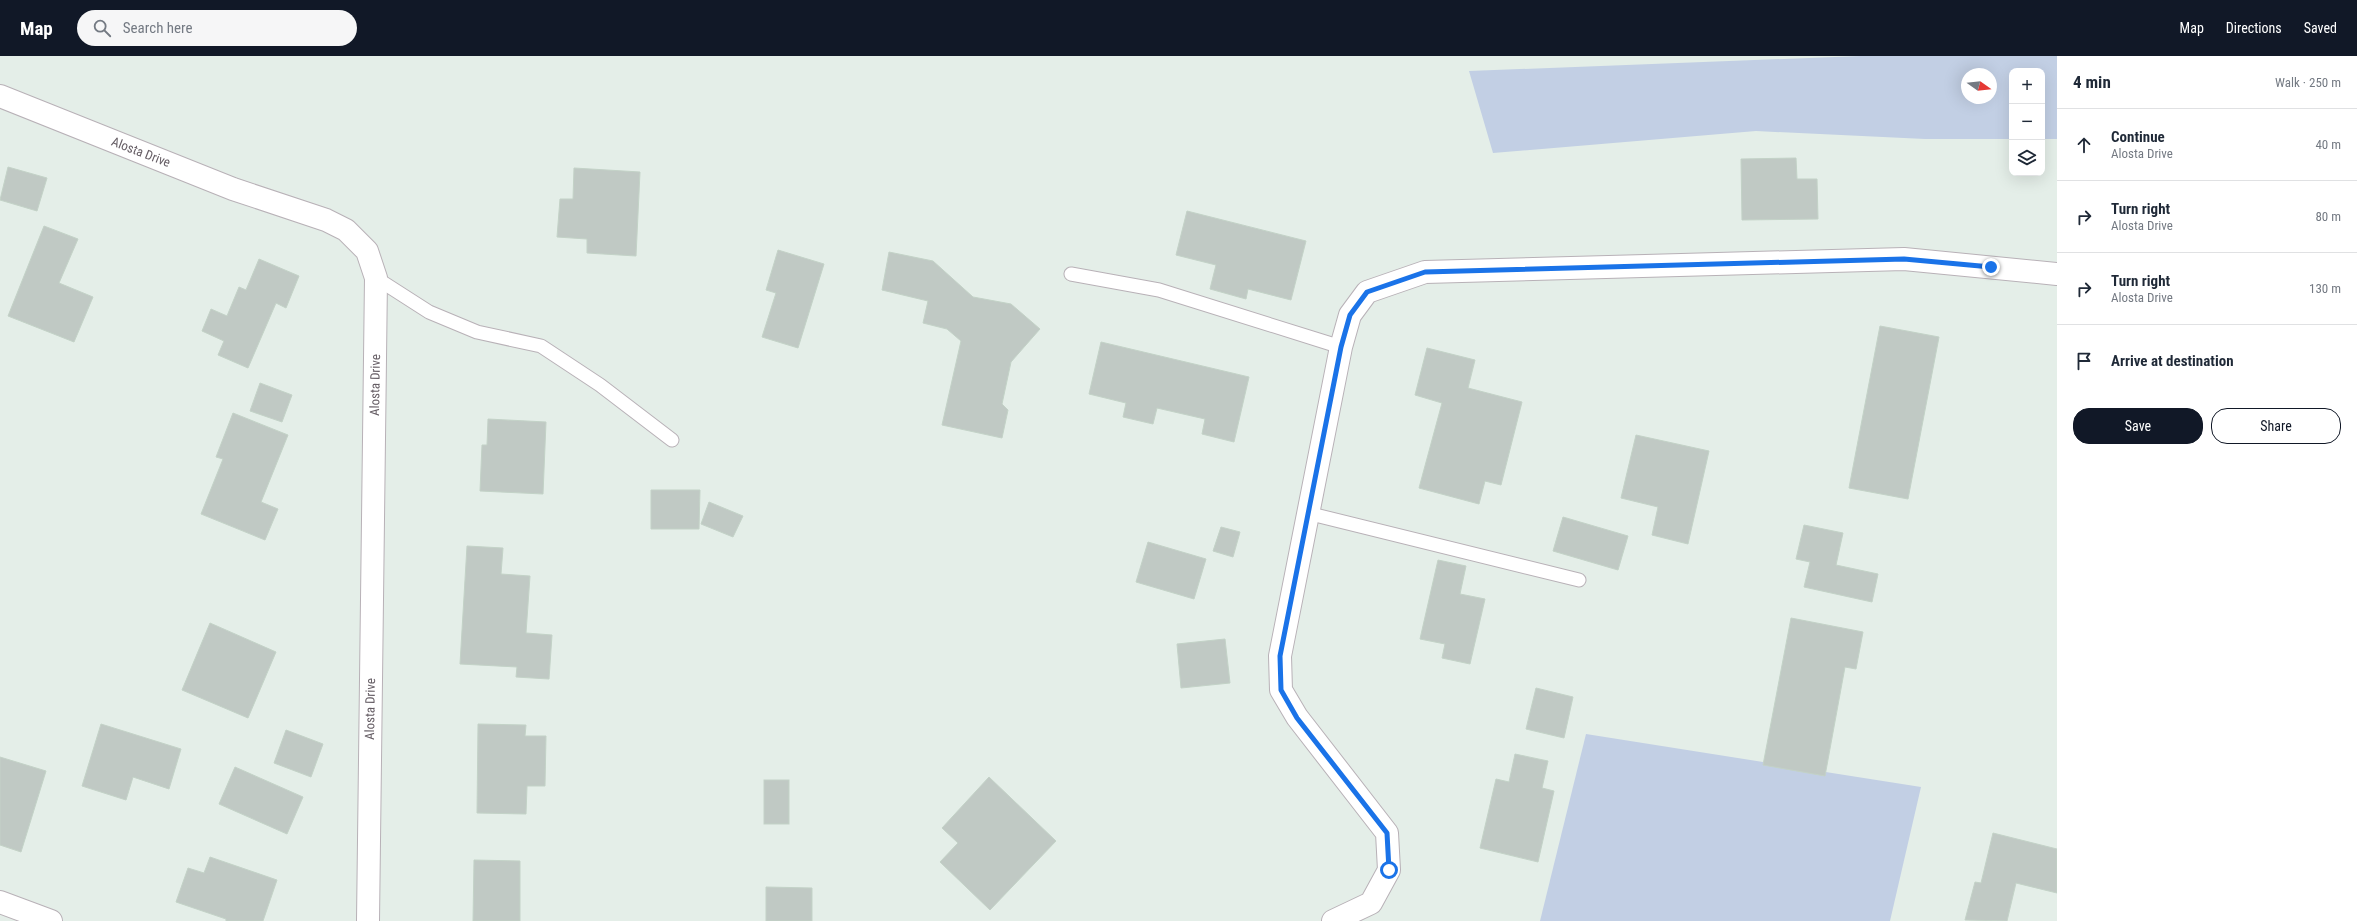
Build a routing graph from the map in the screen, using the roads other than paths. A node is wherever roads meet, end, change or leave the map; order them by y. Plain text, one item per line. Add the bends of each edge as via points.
1 (0, 96) edge
2 (1071, 274) dead end
3 (2057, 274) edge
4 (376, 278) junction
5 (1341, 347) junction
6 (672, 440) dead end
7 (1308, 513) junction
8 (1579, 580) dead end
9 (0, 902) edge
10 (51, 921) edge
11 (368, 921) edge
12 (1334, 921) edge

1 - 4 street, Alosta Drive via 233,189 326,220 346,230 367,251
2 - 5 lane via 1159,290
3 - 5 street via 1904,259 1425,272 1367,292 1350,315
4 - 6 lane via 429,312 477,332 541,346 600,385
4 - 11 street, Alosta Drive
5 - 7 street
7 - 8 lane
7 - 12 street via 1280,656 1281,690 1297,718 1387,833 1389,870 1371,904
9 - 10 street

